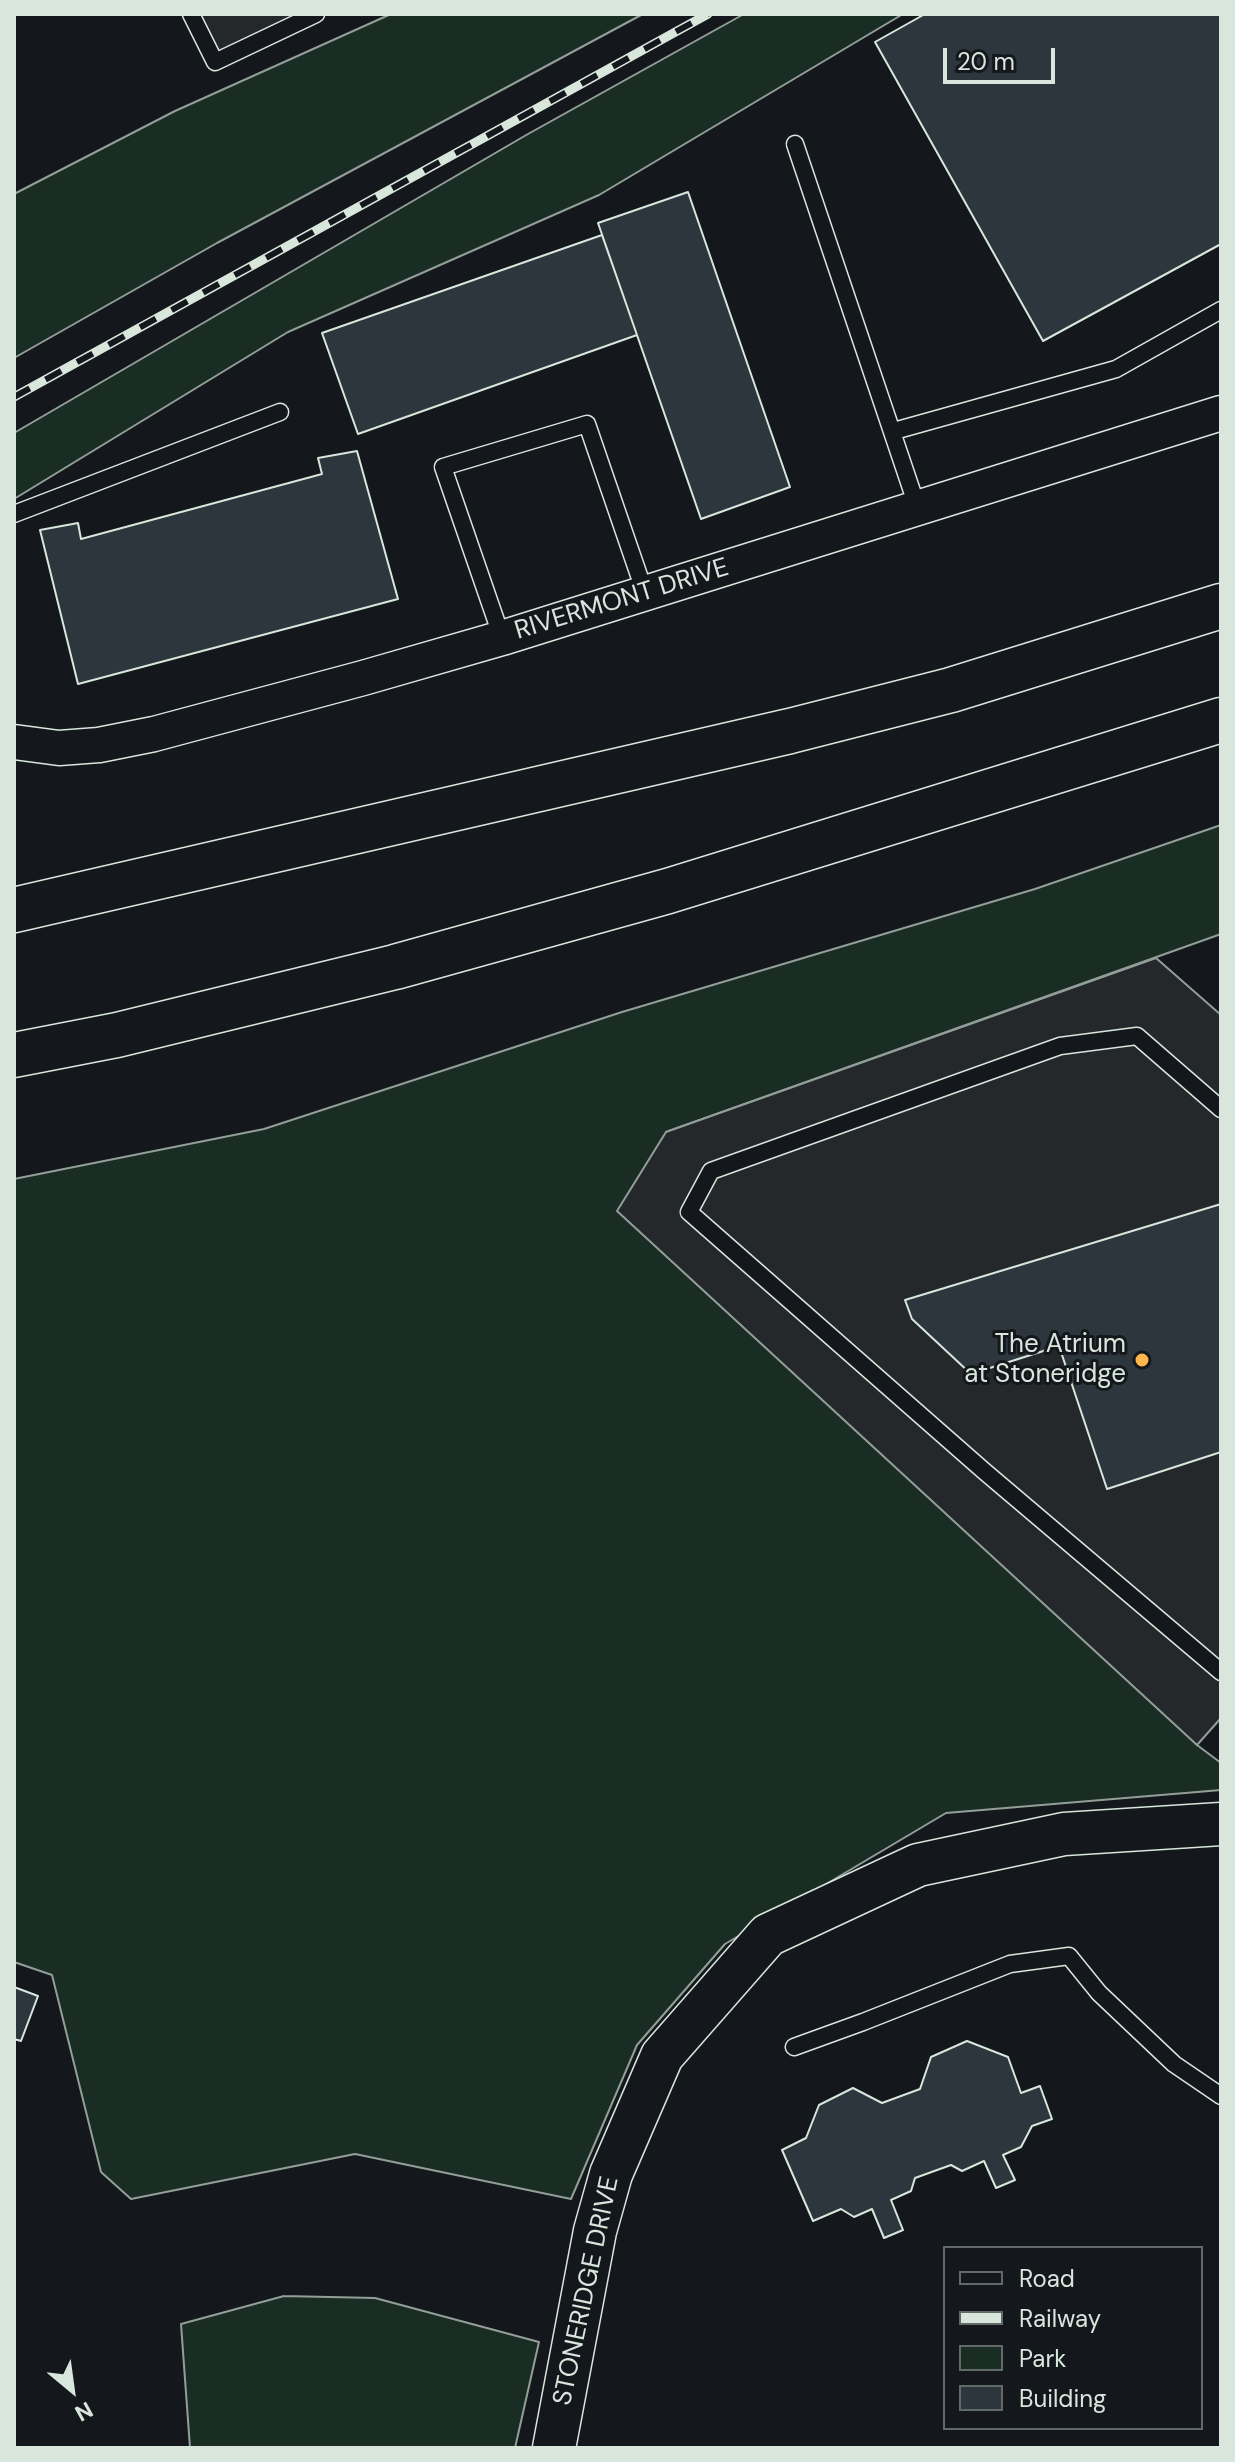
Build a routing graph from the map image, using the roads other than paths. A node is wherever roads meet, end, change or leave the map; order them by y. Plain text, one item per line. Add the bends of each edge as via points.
1 (191, 14) edge
2 (316, 14) edge
3 (795, 144) dead end
4 (1221, 310) edge
5 (280, 412) dead end
6 (1221, 413) edge
7 (894, 431) junction
8 (918, 509) junction
9 (14, 514) edge
10 (645, 593) junction
11 (1221, 606) edge
12 (502, 638) junction
13 (1221, 720) edge
14 (14, 742) edge
15 (14, 910) edge
16 (14, 1055) edge
17 (1221, 1109) edge
18 (1221, 1672) edge
19 (1221, 1824) edge
20 (794, 2047) dead end
21 (1221, 2096) edge
22 (554, 2448) edge

1 - 2 lane via 215,62
3 - 7 lane
4 - 7 lane via 1116,369
5 - 9 lane
6 - 8 street, RIVERMONT DRIVE
7 - 8 lane
8 - 10 street, RIVERMONT DRIVE
10 - 12 street, RIVERMONT DRIVE
10 - 12 lane via 587,424 443,467
11 - 15 highway via 951,690 790,731
12 - 14 street, RIVERMONT DRIVE via 154,734 59,748
13 - 16 highway via 960,803 395,967
17 - 18 lane via 1137,1036 1060,1046 711,1171 689,1212
19 - 22 street, STONERIDGE DRIVE via 1064,1834 918,1865 768,1935 662,2056 611,2174 595,2231
20 - 21 lane via 1010,1964 1069,1956 1099,1993 1174,2064

